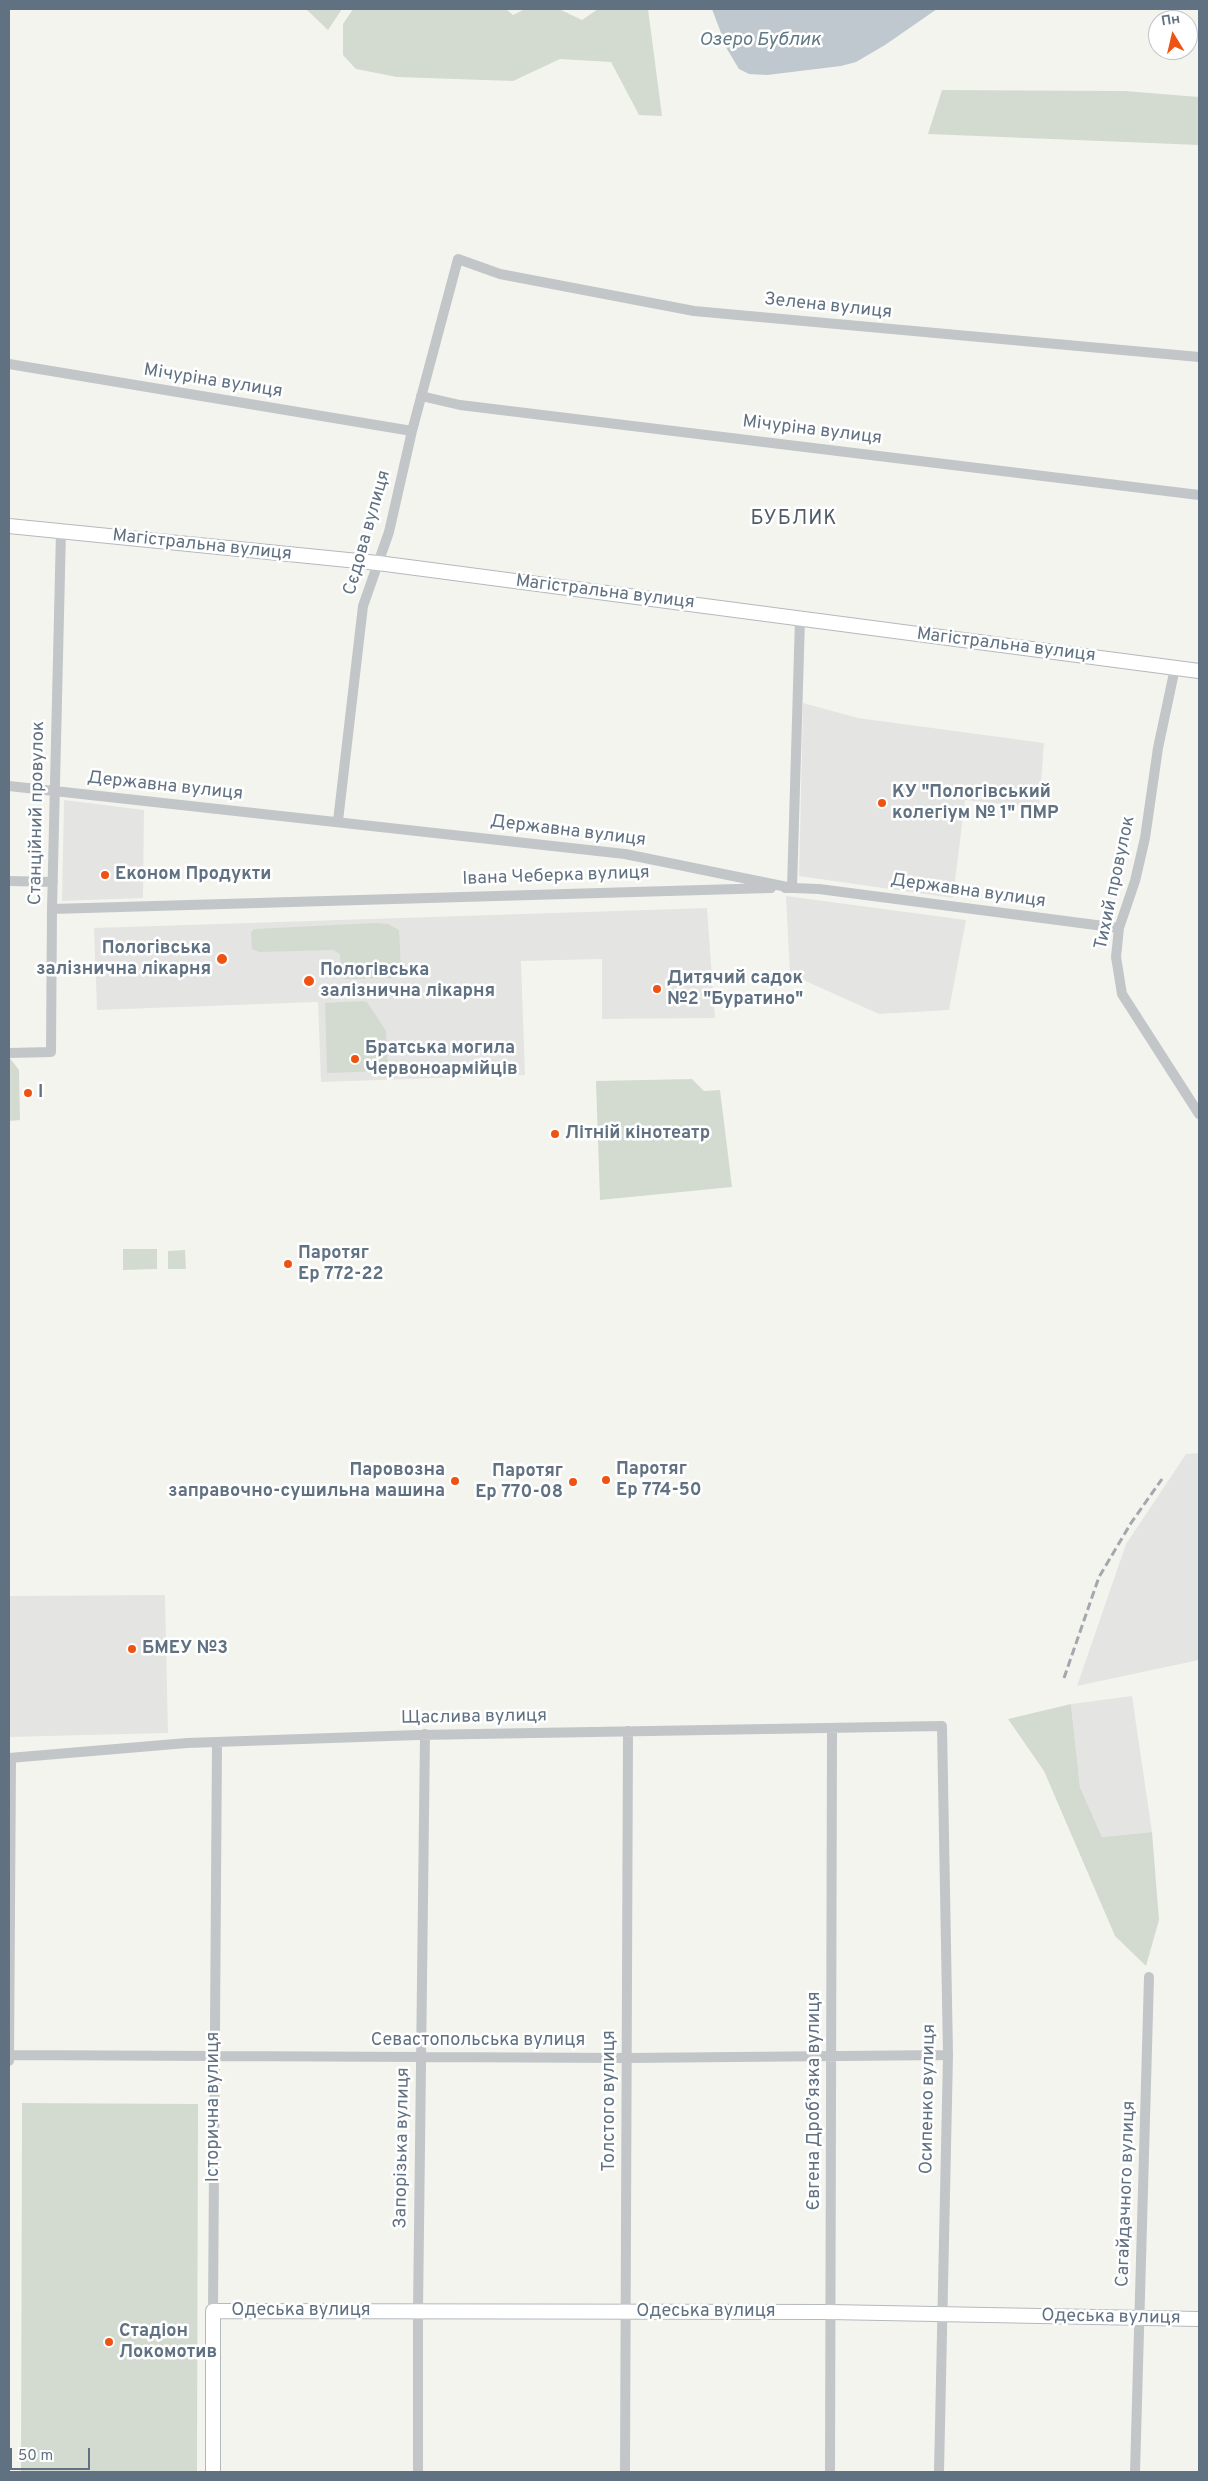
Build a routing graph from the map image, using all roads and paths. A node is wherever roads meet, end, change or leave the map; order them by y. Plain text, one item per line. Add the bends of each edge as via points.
1 (458, 259) joint
2 (1199, 357) edge
3 (9, 364) edge
4 (421, 396) junction
5 (412, 431) junction
6 (1199, 495) edge
7 (9, 526) edge
8 (61, 531) junction
9 (378, 563) junction
10 (800, 619) junction
11 (1175, 668) junction
12 (1199, 671) edge
13 (9, 786) edge
14 (55, 792) junction
15 (338, 821) junction
16 (9, 881) edge
17 (53, 882) junction
18 (792, 888) junction
19 (52, 908) junction
20 (1119, 928) junction
21 (9, 1053) edge
22 (1199, 1114) edge
23 (942, 1726) joint
24 (832, 1729) junction
25 (628, 1730) junction
26 (425, 1734) junction
27 (217, 1743) junction
28 (10, 1758) edge
29 (1149, 1977) dead end
30 (9, 2055) edge
31 (832, 2056) junction
32 (948, 2056) junction
33 (215, 2057) junction
34 (420, 2058) junction
35 (627, 2058) junction
36 (9, 2060) edge
37 (213, 2311) junction
38 (418, 2311) junction
39 (626, 2312) junction
40 (829, 2312) junction
41 (941, 2314) junction
42 (1140, 2318) junction
43 (1199, 2319) edge
44 (213, 2472) edge
45 (418, 2472) edge
46 (625, 2472) edge
47 (830, 2472) edge
48 (939, 2472) edge
49 (1135, 2472) edge

1 - 2 street, Зелена вулиця via 500,274 694,311
1 - 4 street, Сєдова вулиця
3 - 5 street, Мічуріна вулиця
4 - 5 street, Сєдова вулиця
4 - 6 street, Мічуріна вулиця via 460,405
5 - 9 street, Сєдова вулиця via 389,532
7 - 8 main road, Магістральна вулиця
8 - 9 main road, Магістральна вулиця
8 - 14 street, Станційний провулок
9 - 10 main road, Магістральна вулиця
9 - 15 street, Сєдова вулиця via 363,606
10 - 11 main road, Магістральна вулиця
10 - 18 street
11 - 12 main road, Магістральна вулиця
11 - 20 street, Тихий провулок via 1135,881
13 - 14 street, Державна вулиця
14 - 15 street, Державна вулиця
14 - 17 street, Станційний провулок
15 - 18 street, Державна вулиця via 632,855
16 - 17 street
17 - 19 street, Станційний провулок
18 - 19 street, Івана Чеберка вулиця
18 - 20 street, Державна вулиця
19 - 21 street, Станційний провулок via 51,1052
20 - 22 street, Тихий провулок via 1116,957 1122,994
23 - 24 street, Щаслива вулиця
23 - 32 street, Осипенко вулиця
24 - 25 street, Щаслива вулиця
24 - 31 street, Євгена Дроб’язка вулиця
25 - 26 street, Щаслива вулиця
25 - 35 street, Толстого вулиця
26 - 27 street, Щаслива вулиця
26 - 34 street, Запорізька вулиця
27 - 28 street, Щаслива вулиця
27 - 33 street, Історична вулиця
28 - 30 street
29 - 42 street, Сагайдачного вулиця
30 - 33 street, Севастопольська вулиця
30 - 36 street
31 - 32 street, Севастопольська вулиця
31 - 35 street, Севастопольська вулиця
31 - 40 street, Євгена Дроб’язка вулиця
32 - 41 street, Осипенко вулиця
33 - 34 street, Севастопольська вулиця
33 - 37 street, Історична вулиця
34 - 35 street, Севастопольська вулиця
34 - 38 street, Запорізька вулиця
35 - 39 street, Толстого вулиця
37 - 38 main road, Одеська вулиця
37 - 44 main road, Історична вулиця
38 - 39 main road, Одеська вулиця
38 - 45 street, Запорізька вулиця
39 - 40 main road, Одеська вулиця
39 - 46 street, Толстого вулиця
40 - 41 main road, Одеська вулиця
40 - 47 street, Євгена Дроб’язка вулиця
41 - 42 main road, Одеська вулиця
41 - 48 street, Осипенко вулиця
42 - 43 main road, Одеська вулиця
42 - 49 street, Сагайдачного вулиця

